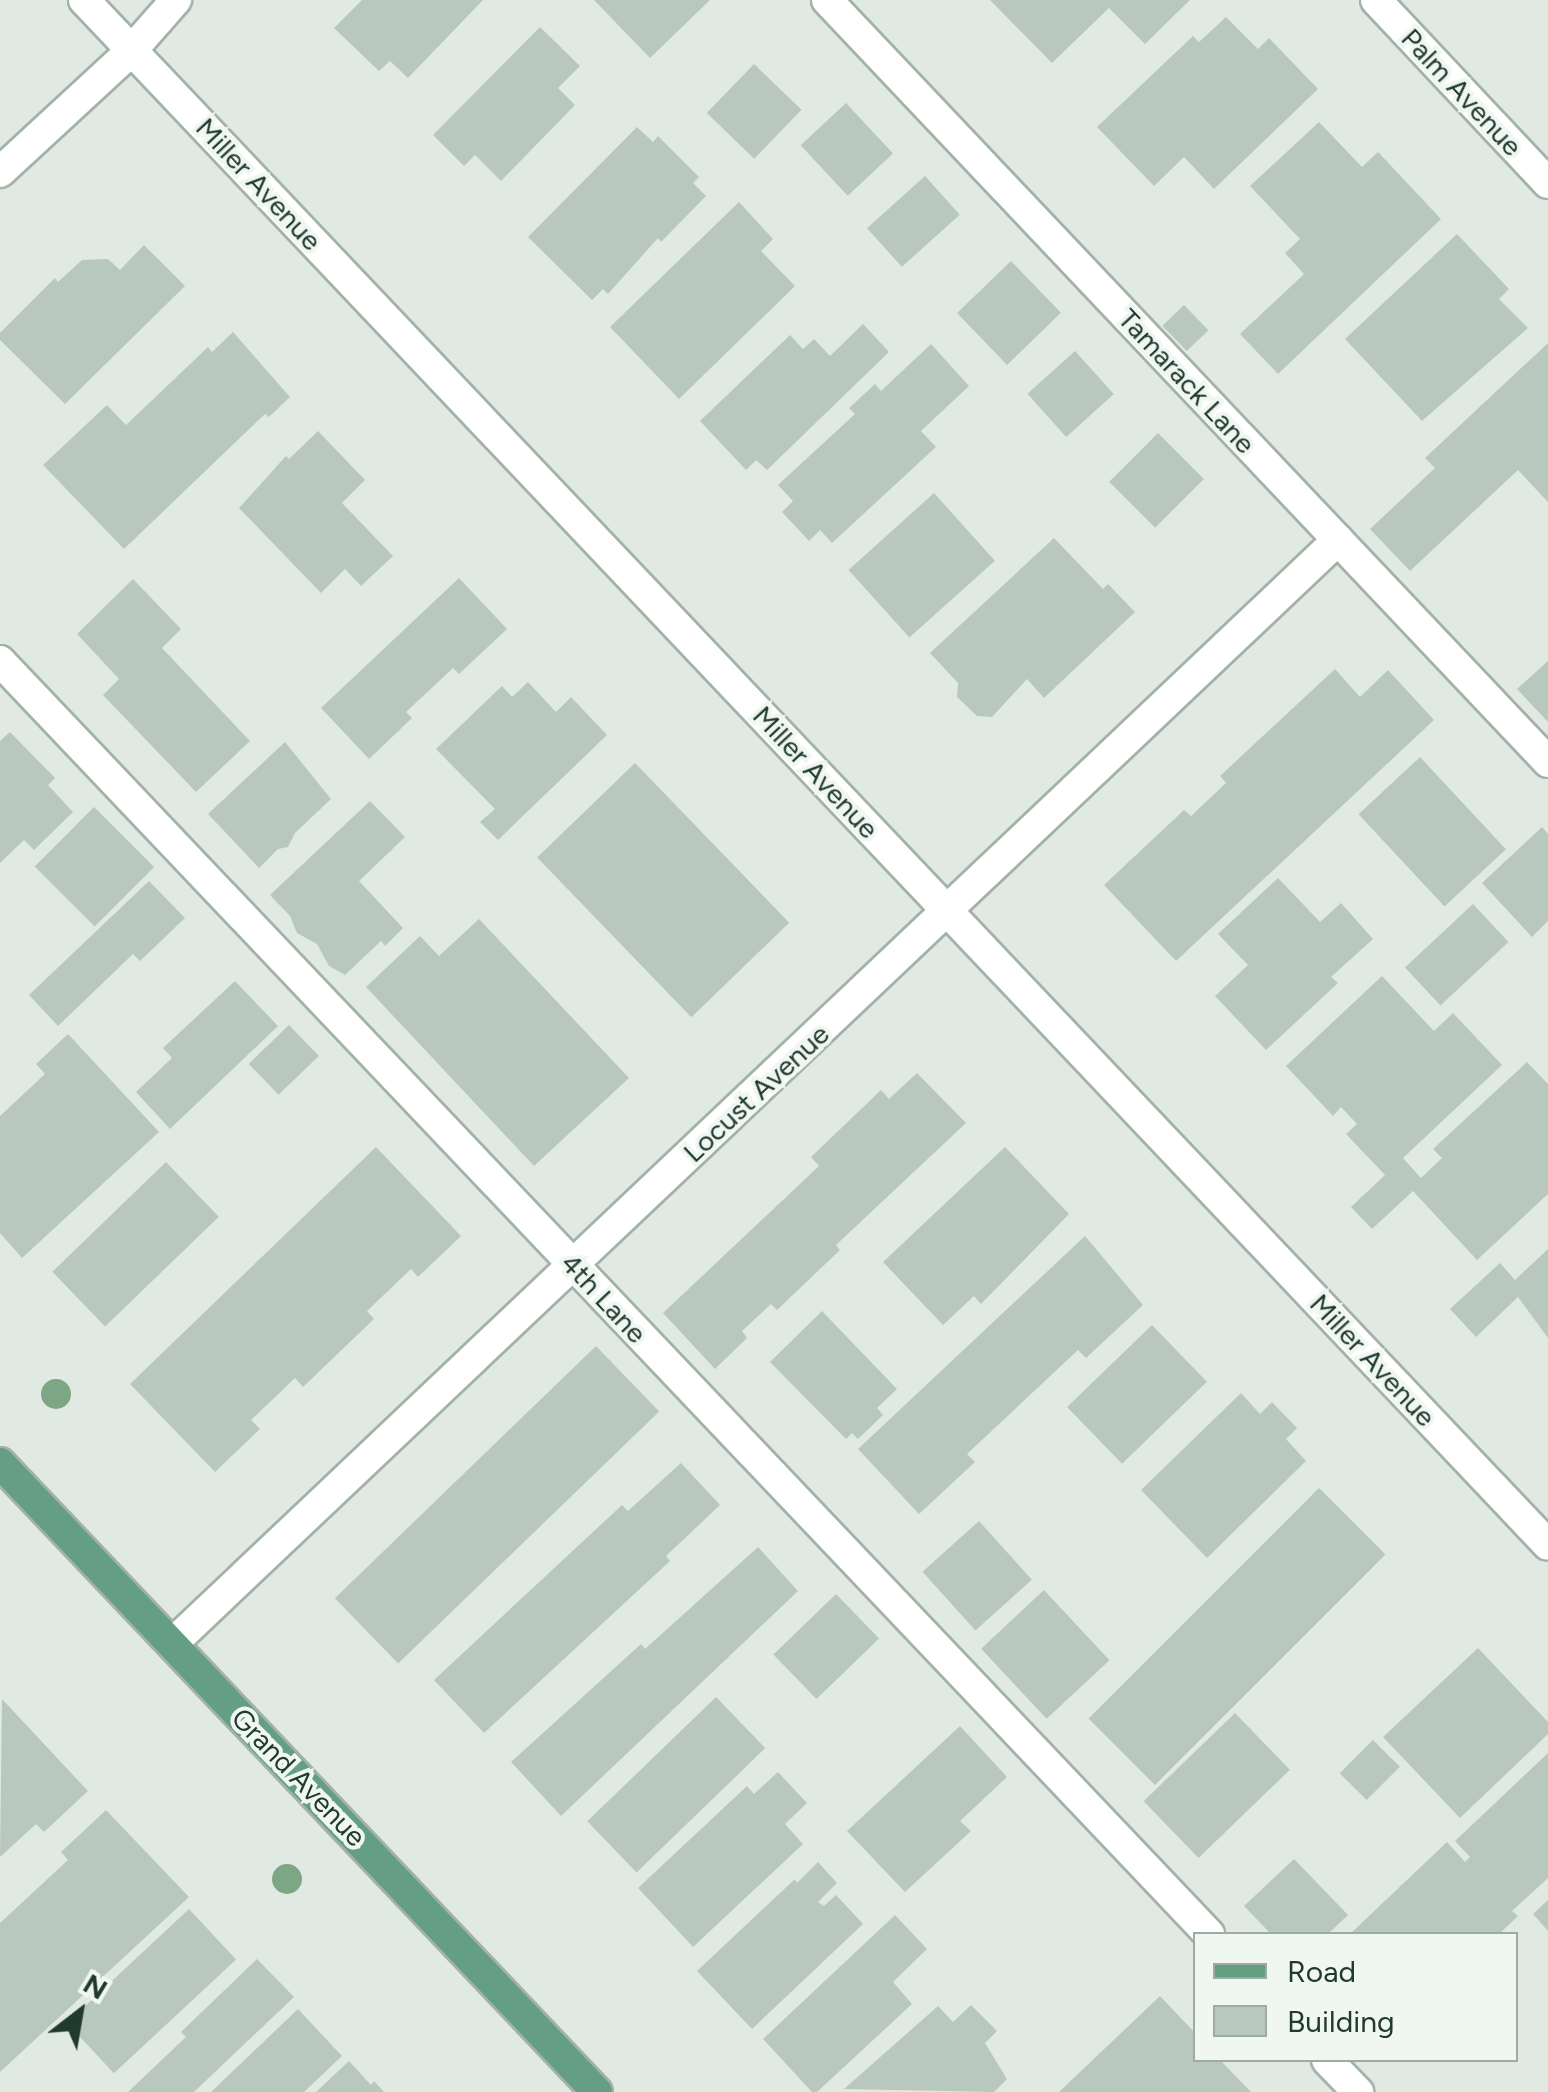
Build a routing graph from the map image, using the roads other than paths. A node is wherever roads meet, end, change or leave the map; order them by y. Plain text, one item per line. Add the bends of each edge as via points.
1 (84, 0) edge
2 (176, 0) edge
3 (827, 0) edge
4 (1376, 0) edge
5 (132, 50) junction
6 (0, 172) edge
7 (1548, 183) edge
8 (1338, 540) junction
9 (0, 661) edge
10 (1548, 762) edge
11 (948, 912) junction
12 (573, 1264) junction
13 (0, 1463) edge
14 (1548, 1545) edge
15 (172, 1644) junction
16 (1207, 1932) edge
17 (1330, 2062) edge
18 (597, 2092) edge
19 (1358, 2092) edge

1 - 5 street, Miller Avenue
2 - 5 street
3 - 8 street, Tamarack Lane
4 - 7 street, Palm Avenue
5 - 6 street
5 - 11 street, Miller Avenue
8 - 10 street, Tamarack Lane
8 - 11 street, Locust Avenue
9 - 12 street, 4th Lane
11 - 12 street, Locust Avenue
11 - 14 street, Miller Avenue
12 - 15 street, Locust Avenue
12 - 16 street, 4th Lane
13 - 15 main road, Grand Avenue
15 - 18 main road, Grand Avenue
17 - 19 street

